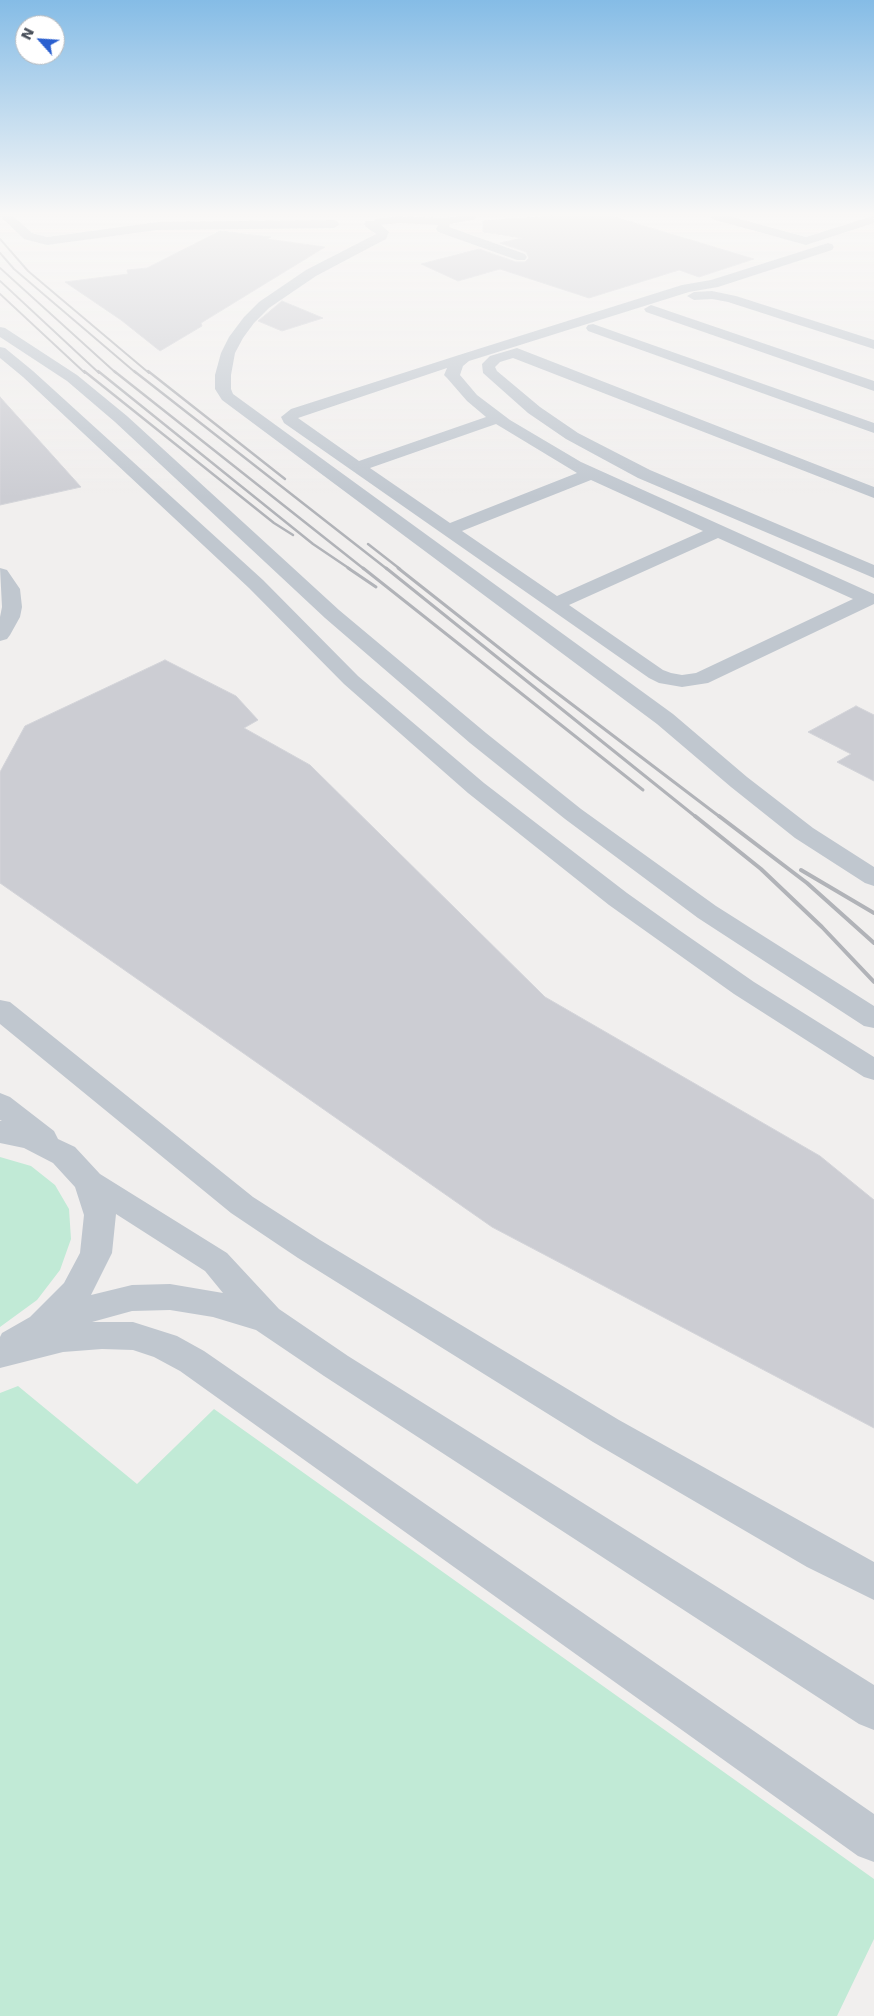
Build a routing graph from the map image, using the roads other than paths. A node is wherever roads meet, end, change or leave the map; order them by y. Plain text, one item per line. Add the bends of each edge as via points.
1 (259, 310) edge
2 (616, 310) edge
3 (648, 310) edge
4 (654, 310) edge
5 (766, 310) edge
6 (593, 328) junction
7 (0, 331) edge
8 (874, 345) edge
9 (0, 351) edge
10 (514, 353) junction
11 (464, 358) junction
12 (874, 386) edge
13 (498, 418) junction
14 (874, 428) edge
15 (357, 467) junction
16 (591, 474) junction
17 (874, 493) edge
18 (449, 530) junction
19 (718, 531) junction
20 (874, 572) edge
21 (0, 574) edge
22 (555, 604) junction
23 (0, 635) edge
24 (874, 878) edge
25 (0, 1009) edge
26 (874, 1019) edge
27 (874, 1070) edge
28 (0, 1104) edge
29 (0, 1132) edge
30 (64, 1155) junction
31 (89, 1182) junction
32 (267, 1319) junction
33 (42, 1327) junction
34 (0, 1353) edge
35 (874, 1582) edge
36 (874, 1709) edge
37 (874, 1840) edge

1 - 24 street via 236,337 228,353 223,375 223,390 227,397 665,719 804,833
2 - 11 street
3 - 6 street
4 - 12 street
5 - 8 street
6 - 10 street
6 - 14 street
7 - 26 street via 72,378 332,614 485,744 639,864 784,963
9 - 27 street via 256,584 351,680 484,794 618,899 744,988
10 - 17 street
10 - 20 street via 489,364 490,373 534,410 572,436 644,474
11 - 13 street via 453,369 454,380
11 - 15 street via 296,412 289,417
13 - 15 street
13 - 16 street
15 - 18 street
16 - 18 street
16 - 19 street
18 - 22 street
19 - 22 street
19 - 22 street via 869,599 701,679 682,682 656,674
21 - 23 street via 10,589 12,607
25 - 35 street via 183,1159 309,1249 606,1431
28 - 30 street
29 - 30 street via 32,1139
30 - 31 street
31 - 32 street via 216,1262
31 - 33 street via 100,1215 96,1253 76,1292
32 - 33 street via 213,1303 170,1297 132,1298 88,1309
32 - 36 street
33 - 34 street
34 - 37 street via 63,1338 102,1335 133,1336 165,1346 200,1367

